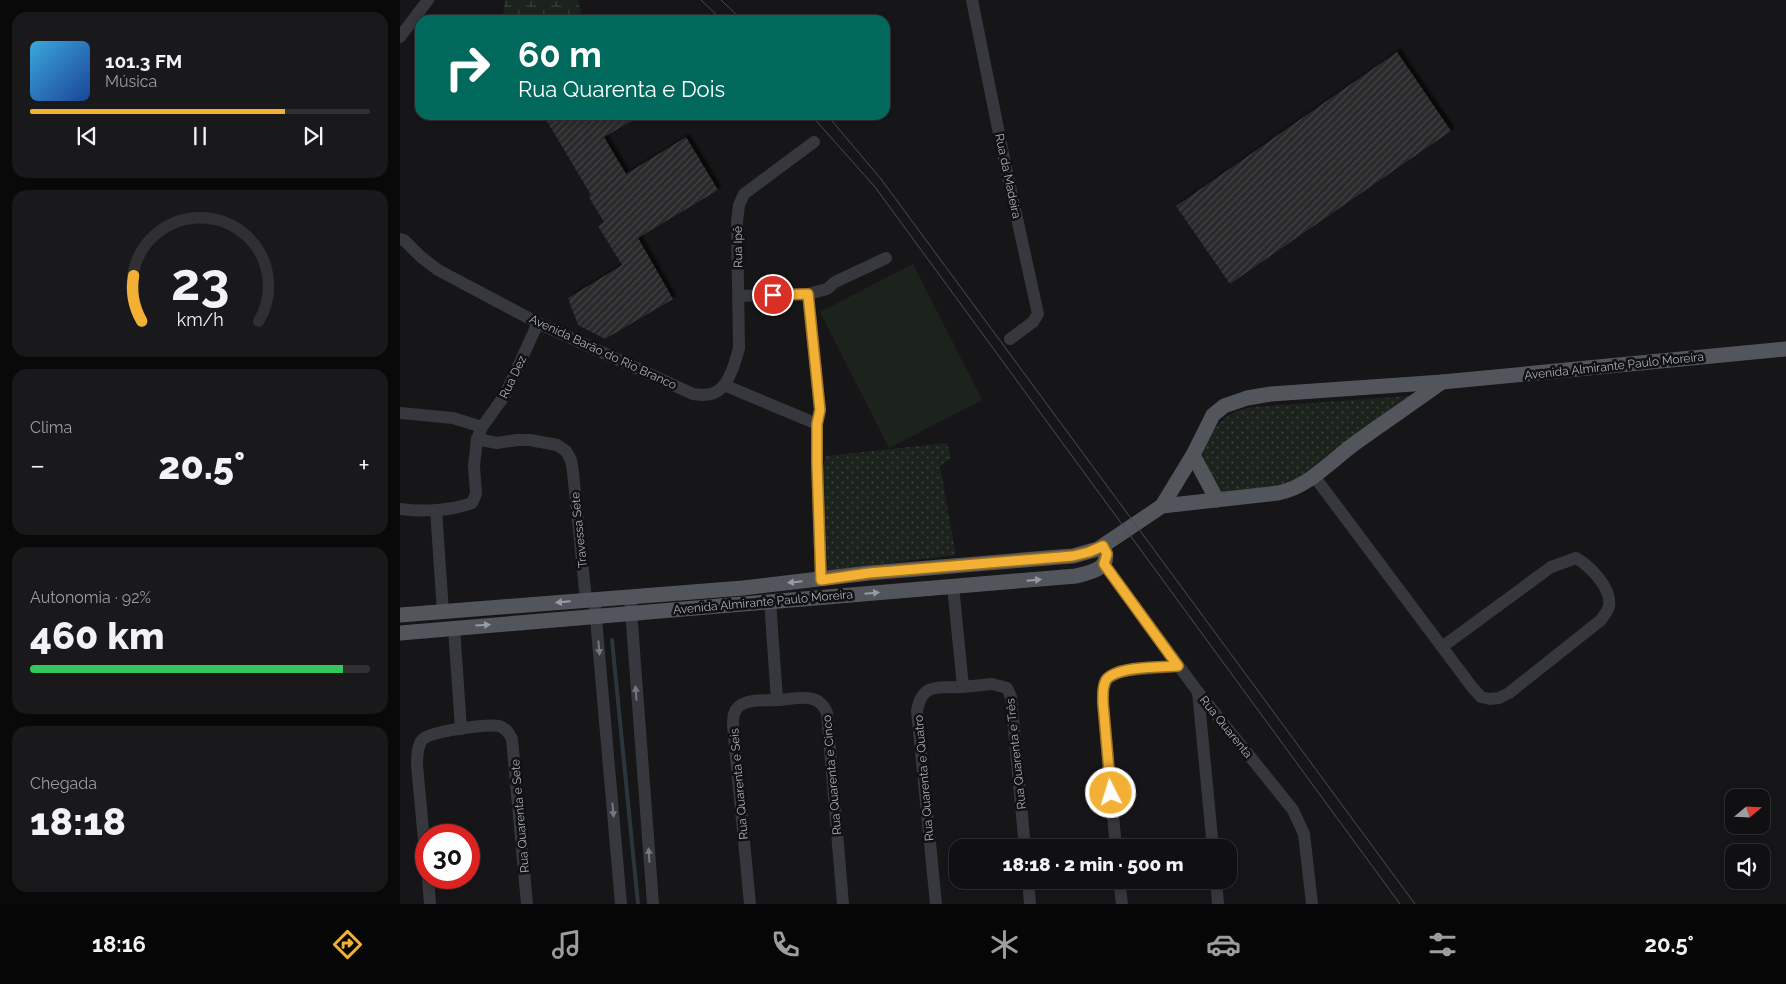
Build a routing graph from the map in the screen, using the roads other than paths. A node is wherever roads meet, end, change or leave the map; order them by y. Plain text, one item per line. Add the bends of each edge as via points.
1 (428, 0) edge
2 (972, 0) edge
3 (417, 15) edge
4 (415, 17) edge
5 (400, 37) edge
6 (814, 142) dead end
7 (400, 227) edge
8 (402, 240) edge
9 (886, 258) dead end
10 (808, 294) junction
11 (738, 296) junction
12 (538, 323) junction
13 (1010, 339) dead end
14 (1786, 349) edge
15 (1442, 382) junction
16 (724, 385) junction
17 (400, 414) edge
18 (817, 424) junction
19 (479, 433) junction
20 (1193, 455) junction
21 (1314, 476) junction
22 (1217, 500) junction
23 (1162, 506) junction
24 (400, 509) edge
25 (436, 510) junction
26 (1103, 546) junction
27 (1104, 564) junction
28 (917, 569) junction
29 (821, 580) junction
30 (953, 586) junction
31 (919, 589) junction
32 (630, 597) junction
33 (590, 600) junction
34 (770, 601) junction
35 (443, 612) junction
36 (630, 614) junction
37 (400, 615) edge
38 (596, 617) junction
39 (454, 628) junction
40 (400, 633) edge
41 (1442, 647) junction
42 (1178, 666) junction
43 (963, 686) junction
44 (1198, 692) junction
45 (777, 700) junction
46 (462, 729) junction
47 (422, 824) edge
48 (1024, 839) edge
49 (1115, 839) edge
50 (1212, 839) edge
51 (429, 889) edge
52 (1029, 889) edge
53 (1120, 889) edge
54 (1217, 889) edge
55 (430, 904) edge
56 (527, 904) edge
57 (621, 904) edge
58 (653, 904) edge
59 (750, 904) edge
60 (843, 904) edge
61 (936, 904) edge
62 (1030, 904) edge
63 (1122, 904) edge
64 (1218, 904) edge
65 (1312, 904) edge

1 - 3 street
2 - 13 street, Rua da Madeira via 1038,314 1033,322
4 - 5 street
6 - 11 street, Rua Ipê via 744,194 737,222
7 - 8 street
8 - 12 street, Avenida Barão do Rio Branco via 438,270
9 - 10 street via 827,289
10 - 11 street
10 - 18 street via 820,410
11 - 16 street, Rua Ipê via 739,348
12 - 16 street, Avenida Barão do Rio Branco via 693,394 717,392
12 - 19 street, Rua Dez via 505,395
14 - 15 main road, Avenida Almirante Paulo Moreira
15 - 20 main road, Avenida Almirante Paulo Moreira via 1247,398 1224,406 1213,415
15 - 21 main road, Avenida Almirante Paulo Moreira
16 - 18 street
17 - 19 street via 453,418
18 - 29 street
19 - 25 street via 474,466 476,494 472,503
19 - 33 street, Travessa Sete via 497,443 530,440 557,445 566,451 573,472
20 - 22 main road
20 - 23 main road, Avenida Almirante Paulo Moreira
21 - 22 main road, Avenida Almirante Paulo Moreira via 1287,491
21 - 41 street
22 - 23 main road, Avenida Almirante Paulo Moreira
23 - 26 main road, Avenida Almirante Paulo Moreira
24 - 25 street
25 - 35 street
26 - 27 main road via 1107,554
26 - 28 main road, Avenida Almirante Paulo Moreira via 1073,556
30 -> 27 main road, Avenida Almirante Paulo Moreira via 1076,576 1100,569
27 - 42 street, Rua Quarenta
28 - 29 main road, Avenida Almirante Paulo Moreira
28 - 31 main road
29 -> 32 main road, Avenida Almirante Paulo Moreira
30 - 31 main road, Avenida Almirante Paulo Moreira
30 - 43 street
34 -> 31 main road, Avenida Almirante Paulo Moreira
32 - 33 main road, Avenida Almirante Paulo Moreira
32 - 36 street
33 -> 35 main road, Avenida Almirante Paulo Moreira
33 - 38 street, Travessa Sete
34 - 36 main road, Avenida Almirante Paulo Moreira
34 - 45 street
35 - 37 main road, Avenida Almirante Paulo Moreira
36 - 38 main road, Avenida Almirante Paulo Moreira
58 -> 36 street
39 -> 38 main road, Avenida Almirante Paulo Moreira
38 -> 57 street, Travessa Sete
39 - 40 main road, Avenida Almirante Paulo Moreira
39 - 46 street
41 - 41 street via 1481,697 1499,698 1601,620 1609,604 1608,595 1584,563 1576,558 1565,561 1551,567
42 - 44 street, Rua Quarenta
42 - 49 street via 1121,671 1107,679 1103,689
43 - 48 street, Rua Quarenta e Três via 1000,685 1007,688 1011,697
43 - 61 street, Rua Quarenta e Quatro via 924,692 917,711
44 - 50 street
44 - 65 street, Rua Quarenta via 1293,810 1304,834
45 - 59 street, Rua Quarenta e Seis via 740,704 734,713
45 - 60 street, Rua Quarenta e Cinco via 811,698 819,701 827,713
46 - 47 street via 428,735 421,740 417,765
46 - 56 street, Rua Quarenta e Sete via 498,726 507,730 512,739
51 - 55 street
52 - 62 street
53 - 63 street
54 - 64 street

